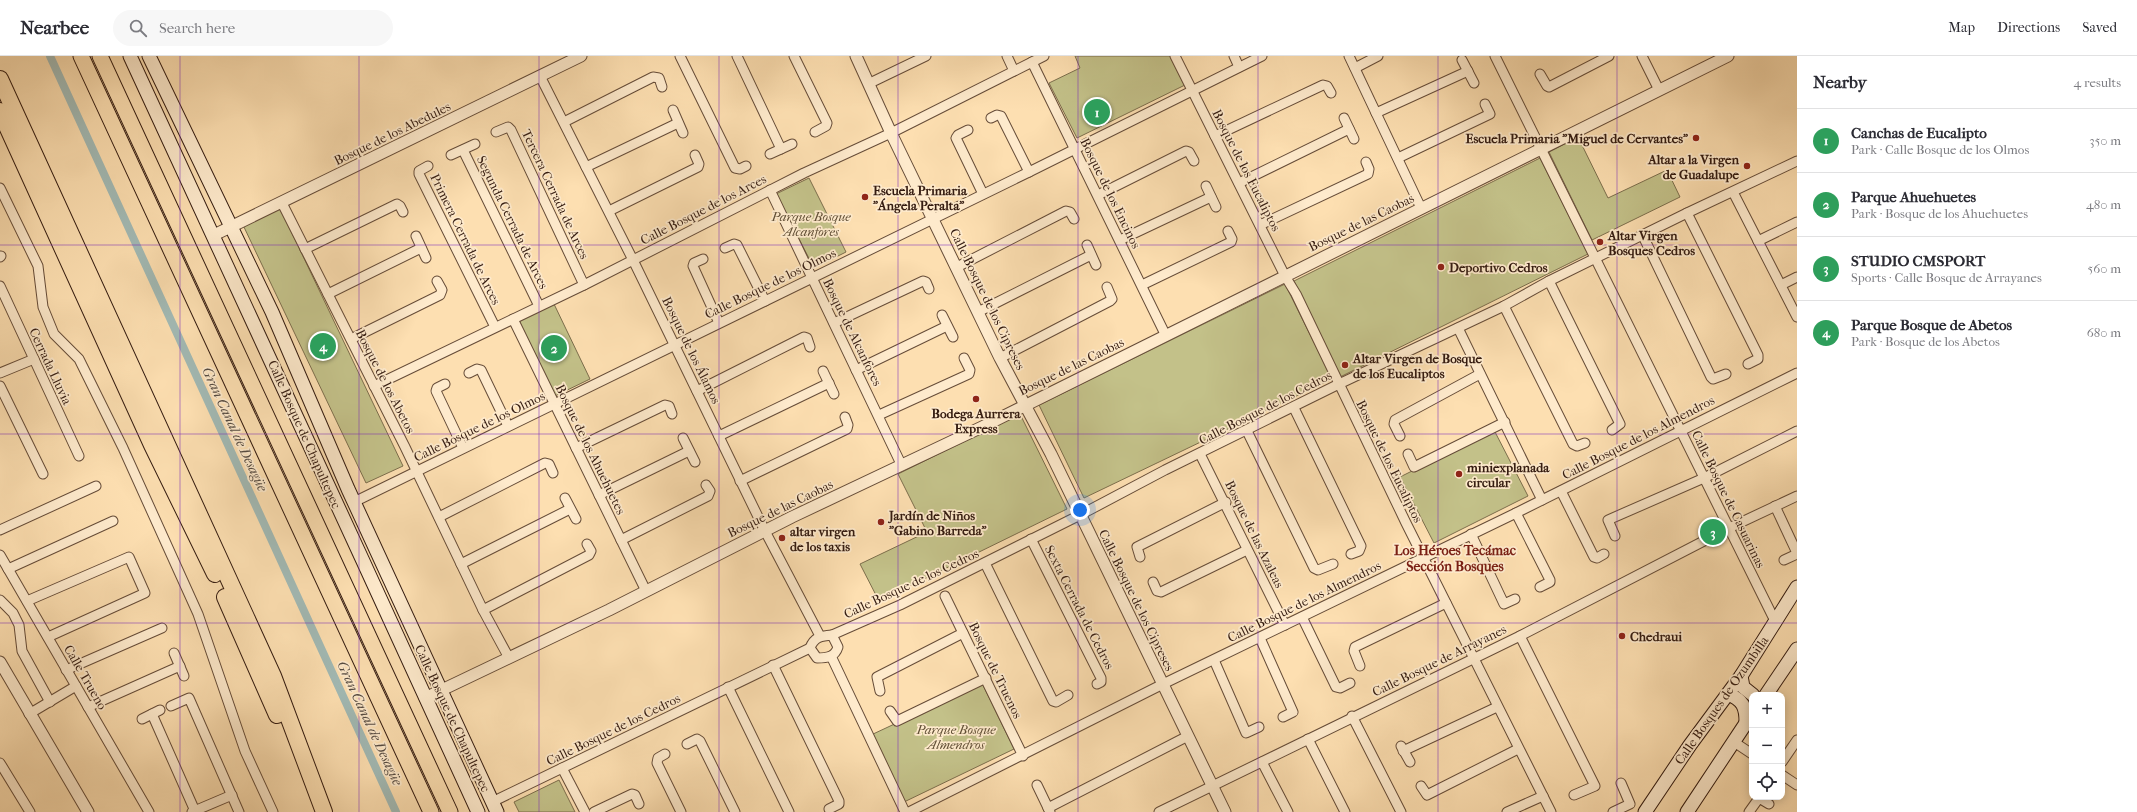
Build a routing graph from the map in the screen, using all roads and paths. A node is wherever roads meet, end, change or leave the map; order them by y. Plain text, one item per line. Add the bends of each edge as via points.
1 (81, 56) edge
2 (100, 56) edge
3 (130, 56) edge
4 (149, 56) edge
5 (581, 56) edge
6 (680, 56) edge
7 (737, 56) edge
8 (794, 56) edge
9 (856, 56) edge
10 (926, 56) edge
11 (1007, 56) edge
12 (1044, 56) edge
13 (1175, 56) edge
14 (1234, 56) edge
15 (1262, 56) edge
16 (1349, 56) edge
17 (1378, 56) edge
18 (1495, 56) edge
19 (1609, 56) edge
20 (1642, 56) edge
21 (1728, 56) edge
22 (1462, 60) dead end
23 (1032, 62) junction
24 (1239, 67) junction
25 (1355, 68) junction
26 (1014, 71) junction
27 (1468, 71) junction
28 (1540, 74) dead end
29 (540, 76) junction
30 (0, 79) edge
31 (1474, 82) dead end
32 (870, 83) junction
33 (662, 86) dead end
34 (1192, 90) junction
35 (1659, 90) junction
36 (1331, 93) dead end
37 (1485, 104) dead end
38 (673, 110) dead end
39 (0, 111) edge
40 (1376, 113) junction
41 (992, 118) dead end
42 (1344, 118) dead end
43 (564, 122) junction
44 (678, 123) junction
45 (1349, 129) junction
46 (968, 130) dead end
47 (496, 132) dead end
48 (815, 132) dead end
49 (683, 134) dead end
50 (891, 134) junction
51 (1215, 136) junction
52 (1354, 139) dead end
53 (476, 144) dead end
54 (792, 144) dead end
55 (782, 148) junction
56 (1074, 148) junction
57 (1541, 148) junction
58 (463, 150) junction
59 (770, 154) dead end
60 (451, 155) dead end
61 (695, 155) dead end
62 (1398, 158) junction
63 (1194, 161) dead end
64 (1797, 161) edge
65 (1366, 162) dead end
66 (428, 166) dead end
67 (746, 166) dead end
68 (586, 167) junction
69 (1029, 172) junction
70 (1239, 183) junction
71 (1206, 186) dead end
72 (0, 188) edge
73 (770, 190) junction
74 (1733, 192) junction
75 (983, 194) junction
76 (1098, 195) junction
77 (1211, 197) junction
78 (282, 203) junction
79 (1216, 207) dead end
80 (1421, 208) junction
81 (609, 211) junction
82 (403, 212) dead end
83 (1687, 213) junction
84 (933, 218) junction
85 (1074, 219) dead end
86 (1797, 222) edge
87 (1260, 225) junction
88 (231, 228) junction
89 (1228, 231) dead end
90 (214, 235) junction
91 (416, 236) dead end
92 (1643, 236) junction
93 (1120, 240) junction
94 (1758, 241) junction
95 (1087, 245) dead end
96 (421, 248) junction
97 (725, 248) dead end
98 (305, 249) junction
99 (1091, 255) junction
100 (426, 258) dead end
101 (703, 259) dead end
102 (1596, 259) junction
103 (633, 260) junction
104 (1096, 265) dead end
105 (957, 267) junction
106 (1285, 276) junction
107 (812, 277) junction
108 (1797, 277) edge
109 (437, 281) dead end
110 (1549, 281) junction
111 (584, 285) junction
112 (1142, 285) junction
113 (0, 286) edge
114 (1781, 286) junction
115 (1107, 287) dead end
116 (929, 289) dead end
117 (328, 294) junction
118 (765, 301) junction
119 (539, 306) junction
120 (1504, 306) junction
121 (978, 312) junction
122 (942, 315) dead end
123 (1797, 317) edge
124 (513, 318) junction
125 (719, 323) junction
126 (834, 323) junction
127 (947, 326) junction
128 (495, 328) junction
129 (1458, 328) junction
130 (1166, 336) junction
131 (953, 337) dead end
132 (351, 339) junction
133 (674, 345) junction
134 (810, 347) dead end
135 (964, 358) dead end
136 (1000, 358) junction
137 (34, 359) junction
138 (1748, 364) dead end
139 (823, 370) dead end
140 (856, 370) junction
141 (1797, 372) edge
142 (0, 373) edge
143 (469, 373) dead end
144 (1480, 374) junction
145 (1726, 374) dead end
146 (829, 383) junction
147 (445, 384) dead end
148 (1339, 384) junction
149 (0, 386) edge
150 (374, 386) junction
151 (697, 391) junction
152 (834, 394) dead end
153 (554, 404) junction
154 (1025, 404) junction
155 (1294, 408) junction
156 (672, 414) dead end
157 (879, 415) junction
158 (845, 418) dead end
159 (1504, 422) junction
160 (508, 426) junction
161 (1612, 430) dead end
162 (1681, 430) junction
163 (1247, 431) junction
164 (1797, 431) edge
165 (722, 434) junction
166 (1400, 436) dead end
167 (683, 438) dead end
168 (1585, 443) dead end
169 (463, 448) junction
170 (576, 448) junction
171 (689, 451) junction
172 (1200, 454) junction
173 (1408, 454) dead end
174 (79, 456) dead end
175 (695, 462) dead end
176 (901, 464) junction
177 (416, 471) junction
178 (553, 473) dead end
179 (44, 474) dead end
180 (1704, 478) junction
181 (743, 479) junction
182 (706, 485) dead end
183 (96, 486) dead end
184 (1560, 491) junction
185 (599, 495) junction
186 (1797, 496) edge
187 (565, 498) dead end
188 (1542, 500) junction
189 (354, 502) junction
190 (1226, 502) junction
191 (1775, 506) junction
192 (570, 509) junction
193 (1516, 512) junction
194 (1080, 515) junction
195 (439, 517) junction
196 (576, 519) dead end
197 (113, 521) dead end
198 (1729, 528) junction
199 (0, 530) edge
200 (765, 531) junction
201 (1471, 534) junction
202 (1615, 536) dead end
203 (1031, 539) junction
204 (621, 540) junction
205 (587, 544) dead end
206 (1247, 550) junction
207 (1797, 553) edge
208 (1351, 554) dead end
209 (1604, 554) dead end
210 (0, 555) edge
211 (1140, 557) dead end
212 (1423, 558) junction
213 (1784, 560) dead end
214 (985, 563) junction
215 (461, 564) junction
216 (1333, 564) dead end
217 (8, 569) junction
218 (1153, 582) dead end
219 (1540, 587) dead end
220 (1797, 587) edge
221 (646, 591) junction
222 (945, 596) dead end
223 (1515, 599) dead end
224 (0, 600) edge
225 (27, 601) junction
226 (1446, 603) junction
227 (483, 610) junction
228 (1302, 617) junction
229 (1775, 621) junction
230 (1285, 625) junction
231 (162, 628) dead end
232 (963, 633) junction
233 (832, 635) junction
234 (820, 636) junction
235 (1520, 636) junction
236 (48, 637) junction
237 (1260, 638) junction
238 (810, 648) junction
239 (1797, 649) edge
240 (174, 653) dead end
241 (831, 656) junction
242 (509, 658) junction
243 (1474, 658) junction
244 (1214, 660) junction
245 (0, 662) edge
246 (773, 665) junction
247 (180, 666) junction
248 (1360, 666) dead end
249 (66, 670) junction
250 (184, 676) dead end
251 (1741, 676) junction
252 (986, 678) junction
253 (1350, 682) dead end
254 (1097, 684) dead end
255 (1163, 684) junction
256 (76, 686) junction
257 (728, 687) junction
258 (440, 691) junction
259 (880, 691) dead end
260 (1749, 692) edge
261 (1768, 692) edge
262 (1728, 694) junction
263 (1068, 695) dead end
264 (425, 698) junction
265 (50, 702) junction
266 (171, 706) dead end
267 (88, 707) junction
268 (1497, 707) junction
269 (890, 711) dead end
270 (29, 714) junction
271 (1352, 716) junction
272 (1283, 717) dead end
273 (1749, 718) edge
274 (142, 719) dead end
275 (1259, 727) dead end
276 (1188, 736) junction
277 (1308, 739) junction
278 (1797, 740) edge
279 (1734, 742) junction
280 (687, 744) dead end
281 (1518, 749) junction
282 (1749, 752) edge
283 (665, 754) dead end
284 (1023, 756) junction
285 (1785, 758) edge
286 (1262, 762) junction
287 (1410, 762) dead end
288 (0, 763) edge
289 (562, 768) junction
290 (1785, 777) edge
291 (1620, 783) dead end
292 (1037, 785) dead end
293 (1797, 785) edge
294 (1421, 786) dead end
295 (1212, 787) junction
296 (1574, 795) dead end
297 (232, 796) junction
298 (1543, 796) junction
299 (639, 804) dead end
300 (1769, 804) dead end
301 (494, 807) edge
302 (829, 810) dead end
303 (1049, 810) edge
304 (193, 811) edge
305 (30, 812) edge
306 (88, 812) edge
307 (149, 812) edge
308 (239, 812) edge
309 (273, 812) edge
310 (312, 812) edge
311 (324, 812) edge
312 (431, 812) edge
313 (450, 812) edge
314 (478, 812) edge
315 (585, 812) edge
316 (594, 812) edge
317 (681, 812) edge
318 (735, 812) edge
319 (789, 812) edge
320 (905, 812) edge
321 (909, 812) edge
322 (1159, 812) edge
323 (1225, 812) edge
324 (1288, 812) edge
325 (1345, 812) edge
326 (1401, 812) edge
327 (1507, 812) edge
328 (1551, 812) edge
329 (1613, 812) edge
330 (1645, 812) edge
331 (1687, 812) edge
332 (1749, 812) edge

1 - 312 highway
2 - 313 highway
3 - 90 main road, Calle Bosque de Chapultepec
4 - 88 main road, Calle Bosque de Chapultepec
5 - 29 street, Bosque de los Abedules
6 - 67 street via 735,168
7 - 55 street
8 - 48 street via 827,123
9 - 32 street, Calle Bosque de los Cipreses
10 - 32 street
11 - 26 street
12 - 23 street, Calle Bosque de los Arces
13 - 34 street, Bosque de los Eucaliptos
14 - 24 street
15 - 24 street, Calle Bosque de los Olmos
16 - 25 street
17 - 25 street
18 - 57 street
19 - 28 street via 1549,86
20 - 35 street
21 - 35 street, Bosque de las Caobas
22 - 27 street
23 - 26 street, Calle Bosque de los Arces
23 - 56 street, Bosque de los Encinos
24 - 34 street, Calle Bosque de los Olmos
25 - 40 street
26 - 50 street, Calle Bosque de los Arces
27 - 31 street
27 - 40 street
29 - 43 street, Bosque de los Álamos
29 - 78 street, Bosque de los Abedules
30 - 311 highway via 273,676
32 - 50 street, Calle Bosque de los Cipreses
33 - 43 street via 659,78 653,77
34 - 51 street, Bosque de los Eucaliptos
34 - 56 street, Calle Bosque de los Olmos
35 - 57 street, Bosque de las Caobas
36 - 51 street via 1323,84
37 - 62 street via 1490,114
38 - 44 street
39 - 310 highway via 152,445 214,571 278,719
40 - 62 street
41 - 69 street via 1001,116
42 - 45 street
43 - 68 street, Bosque de los Álamos
44 - 49 street
44 - 68 street
45 - 52 street
45 - 70 street
46 - 75 street via 956,138
47 - 111 street, Tercera Cerrada de Arces via 508,127 511,130
50 - 73 street, Calle Bosque de los Arces
50 - 84 street, Calle Bosque de los Cipreses
51 - 70 street, Bosque de los Eucaliptos
53 - 58 street, Segunda Cerrada de Arces
54 - 55 street
55 - 59 street
56 - 69 street, Calle Bosque de los Olmos
56 - 76 street, Bosque de los Encinos
57 - 80 street, Bosque de las Caobas
57 - 102 street, Calle Bosque de Casuarinas
58 - 60 street, Segunda Cerrada de Arces
58 - 119 street, Segunda Cerrada de Arces
61 - 81 street via 698,167
62 - 80 street
63 - 76 street via 1186,150
64 - 74 street, Calle Bosque de los Cedros
65 - 87 street via 1368,174
66 - 128 street, Primera Cerrada de Arces via 419,171 419,174
68 - 81 street, Bosque de los Álamos
69 - 75 street, Calle Bosque de los Olmos
70 - 87 street, Bosque de los Eucaliptos
71 - 77 street
72 - 309 street via 38,266 43,307 54,334 79,359 123,448 198,614 245,751
73 - 103 street, Calle Bosque de los Arces
73 - 107 street, Bosque de Alcanfores
74 - 83 street, Calle Bosque de los Cedros
74 - 94 street
75 - 84 street, Calle Bosque de los Olmos
76 - 93 street, Bosque de los Encinos
77 - 79 street
77 - 93 street
78 - 88 street, Bosque de los Abedules
78 - 98 street, Bosque de los Abetos
80 - 106 street, Bosque de las Caobas
81 - 103 street, Bosque de los Álamos
82 - 98 street via 396,204
83 - 92 street, Calle Bosque de los Cedros
83 - 138 street via 1758,355 1758,359
84 - 105 street, Calle Bosque de los Cipreses
84 - 107 street, Calle Bosque de los Olmos
85 - 105 street via 1070,212 1066,211
86 - 94 street
87 - 106 street, Bosque de los Eucaliptos
88 - 90 street, Bosque de los Abedules
88 - 189 main road, Calle Bosque de Chapultepec via 272,312
89 - 112 street via 1231,242
90 - 264 main road, Calle Bosque de Chapultepec
91 - 96 street
92 - 102 street, Calle Bosque de los Cedros
92 - 145 street via 1711,377 1713,379
93 - 112 street, Bosque de los Encinos
94 - 114 street
95 - 99 street
96 - 100 street
96 - 117 street
97 - 118 street via 737,245
98 - 117 street, Bosque de los Abetos
99 - 104 street
99 - 121 street
101 - 125 street via 693,266
102 - 110 street, Calle Bosque de los Cedros
102 - 162 street, Calle Bosque de Casuarinas
103 - 111 street, Calle Bosque de los Arces
103 - 133 street, Bosque de los Álamos
105 - 121 street, Calle Bosque de los Cipreses
106 - 130 street, Bosque de las Caobas
106 - 148 street, Bosque de los Eucaliptos
107 - 118 street, Calle Bosque de los Olmos
107 - 126 street, Bosque de Alcanfores
108 - 114 street
109 - 132 street via 442,290 440,295
110 - 120 street, Calle Bosque de los Cedros
110 - 161 street via 1620,424
111 - 119 street, Calle Bosque de los Arces
112 - 130 street, Bosque de los Encinos
113 - 137 street, Cerrada Lluvia
114 - 123 street
115 - 136 street via 1112,299 1110,301
116 - 126 street via 923,281
117 - 132 street, Bosque de los Abetos
118 - 125 street, Calle Bosque de los Olmos
119 - 124 street, Calle Bosque de los Arces
120 - 129 street, Calle Bosque de los Cedros
120 - 168 street via 1573,444 1577,446
121 - 136 street, Calle Bosque de los Cipreses
122 - 127 street
124 - 128 street, Calle Bosque de los Arces
124 - 153 street, Bosque de los Ahuehuetes
125 - 133 street, Calle Bosque de los Olmos
126 - 140 street, Bosque de Alcanfores
127 - 131 street
127 - 140 street
128 - 150 street, Calle Bosque de los Arces
129 - 144 street
129 - 148 street, Calle Bosque de los Cedros
130 - 154 street, Bosque de las Caobas
132 - 150 street, Bosque de los Abetos
133 - 151 street, Bosque de los Álamos
133 - 153 street, Calle Bosque de los Olmos
134 - 151 street via 807,338 804,337
135 - 157 street via 970,370 969,374
136 - 154 street, Calle Bosque de los Cipreses
137 - 142 street
137 - 174 street, Cerrada Lluvia
139 - 146 street
140 - 157 street, Bosque de Alcanfores
141 - 162 street, Calle Bosque de los Almendros
143 - 160 street via 481,370
144 - 159 street
144 - 166 street via 1395,420 1394,424
146 - 152 street
146 - 165 street
147 - 169 street via 436,391
148 - 155 street, Calle Bosque de los Cedros
148 - 212 street, Bosque de los Eucaliptos
149 - 179 street
150 - 177 street, Bosque de los Abetos
151 - 165 street, Bosque de los Álamos
153 - 160 street, Calle Bosque de los Olmos
153 - 170 street, Bosque de los Ahuehuetes
154 - 176 street, Bosque de las Caobas
154 - 194 street, Calle Bosque de los Cipreses
155 - 163 street, Calle Bosque de los Cedros
155 - 208 street via 1361,546 1359,551
156 - 170 street via 669,406 665,405
157 - 176 street, Bosque de Alcanfores
158 - 181 street via 847,429
159 - 173 street via 1414,467
159 - 188 street
160 - 169 street, Calle Bosque de los Olmos
162 - 180 street, Calle Bosque de Casuarinas
162 - 184 street, Calle Bosque de los Almendros
163 - 172 street, Calle Bosque de los Cedros
163 - 216 street via 1314,568 1318,570
164 - 180 street
165 - 181 street, Bosque de los Álamos
167 - 171 street
169 - 177 street, Calle Bosque de los Olmos
170 - 185 street, Bosque de los Ahuehuetes
171 - 175 street
171 - 185 street
172 - 190 street, Bosque de las Azaleas
172 - 194 street, Calle Bosque de los Cedros
176 - 200 street, Bosque de las Caobas
177 - 189 street, Calle Bosque de los Olmos
177 - 195 street, Bosque de los Abetos
178 - 195 street via 549,464 545,463
180 - 198 street, Calle Bosque de Casuarinas
180 - 202 street via 1608,520
181 - 200 street, Bosque de los Álamos
182 - 204 street via 710,491 708,496
183 - 199 street
184 - 188 street, Calle Bosque de los Almendros
184 - 209 street via 1594,557
185 - 204 street, Bosque de los Ahuehuetes
186 - 191 street, Calle Bosque de Arrayanes
187 - 192 street
188 - 193 street, Calle Bosque de los Almendros
189 - 258 main road, Calle Bosque de Chapultepec
190 - 206 street, Bosque de las Azaleas
190 - 211 street via 1137,547
191 - 198 street, Calle Bosque de Arrayanes
191 - 207 street
192 - 196 street
192 - 215 street
193 - 201 street, Calle Bosque de los Almendros
193 - 219 street via 1550,580
194 - 203 street, Calle Bosque de los Cedros
194 - 255 street, Calle Bosque de los Cipreses
195 - 215 street, Bosque de los Abetos
197 - 217 street
198 - 229 street, Calle Bosque de Casuarinas
198 - 235 street, Calle Bosque de Arrayanes
200 - 221 street, Bosque de las Caobas
200 - 234 street, Bosque de los Álamos
201 - 212 street, Calle Bosque de los Almendros
201 - 223 street via 1504,604
203 - 214 street, Calle Bosque de los Cedros
203 - 254 street, Sexta Cerrada de Cedros via 1101,678 1101,682
204 - 221 street, Bosque de los Ahuehuetes
205 - 227 street via 589,555
206 - 218 street via 1161,592 1157,591
206 - 230 street, Bosque de las Azaleas
207 - 213 street
210 - 217 street, Calle Trueno
212 - 226 street, Bosque de los Eucaliptos
212 - 228 street, Calle Bosque de los Almendros
214 - 233 street, Calle Bosque de los Cedros
214 - 263 street via 1053,701 1056,702
215 - 227 street, Bosque de los Abetos
217 - 225 street, Calle Trueno
220 - 229 main road, Calle Bosques de Ozumbilla
221 - 242 street, Bosque de las Caobas
222 - 232 street, Bosque de Truenos
224 - 265 street via 13,613 19,625 22,651
225 - 236 street, Calle Trueno
225 - 236 street via 130,557 145,593
226 - 243 street, Bosque de los Eucaliptos
226 - 248 street via 1355,647
227 - 242 street, Bosque de los Abetos
228 - 230 street, Calle Bosque de los Almendros
228 - 253 street via 1336,687 1340,688
229 - 251 main road, Calle Bosques de Ozumbilla
230 - 237 street, Calle Bosque de los Almendros
231 - 249 street
232 - 252 street, Bosque de Truenos
232 - 259 street via 877,677
233 - 234 street
233 - 241 street via 838,647
234 - 238 street via 813,641
235 - 243 street, Calle Bosque de Arrayanes
235 - 296 street via 1595,786
236 - 249 street, Calle Trueno
237 - 244 street, Calle Bosque de los Almendros
237 - 272 street via 1294,712
238 - 241 street via 817,658
238 - 246 street, Calle Bosque de los Cedros
239 - 261 main road
240 - 247 street
241 - 320 street
242 - 258 street, Bosque de las Caobas
243 - 268 street, Bosque de los Eucaliptos
243 - 271 street, Calle Bosque de Arrayanes
244 - 255 street, Calle Bosque de los Almendros
244 - 275 street via 1246,733
245 - 270 street
246 - 257 street, Calle Bosque de los Cedros
246 - 302 street via 840,801
247 - 250 street
247 - 267 street
249 - 256 street, Calle Trueno
251 - 260 main road via 1743,687
251 - 262 main road, Calle Bosques de Ozumbilla
252 - 269 street via 897,721
252 - 284 street, Bosque de Truenos
255 - 276 street, Calle Bosque de los Cipreses
255 - 284 street, Calle Bosque de los Almendros
256 - 265 street
256 - 267 street, Calle Trueno
257 - 289 street, Calle Bosque de los Cedros
257 - 319 street
258 - 264 street, Bosque de las Caobas
258 - 301 main road, Calle Bosque de Chapultepec
262 - 273 main road via 1742,701
262 - 330 main road, Calle Bosques de Ozumbilla
264 - 314 main road, Calle Bosque de Chapultepec
265 - 270 street
266 - 297 street via 189,698
267 - 307 street, Calle Trueno
268 - 281 street, Bosque de los Eucaliptos
268 - 287 street via 1402,748
270 - 306 street
271 - 277 street, Calle Bosque de Arrayanes
271 - 326 street
273 - 279 main road
274 - 304 street via 156,712
276 - 295 street, Calle Bosque de los Cipreses
276 - 303 street
277 - 286 street, Calle Bosque de Arrayanes
277 - 325 street
278 - 285 street
279 - 282 street
279 - 331 main road
280 - 318 street via 697,739 700,741
281 - 294 street via 1427,795
281 - 298 street, Bosque de los Eucaliptos
283 - 317 street via 658,758 657,763
284 - 321 street, Calle Bosque de los Almendros
286 - 295 street, Calle Bosque de Arrayanes
286 - 324 street
288 - 305 street
289 - 301 street, Calle Bosque de los Cedros
289 - 315 street
290 - 293 street
291 - 329 street via 1630,804
292 - 303 street
295 - 322 street, Calle Bosque de Arrayanes
295 - 323 street, Calle Bosque de los Cipreses
297 - 304 street
297 - 308 street
298 - 327 street
298 - 328 street, Bosque de los Eucaliptos
299 - 316 street via 632,794
300 - 332 street via 1759,798

